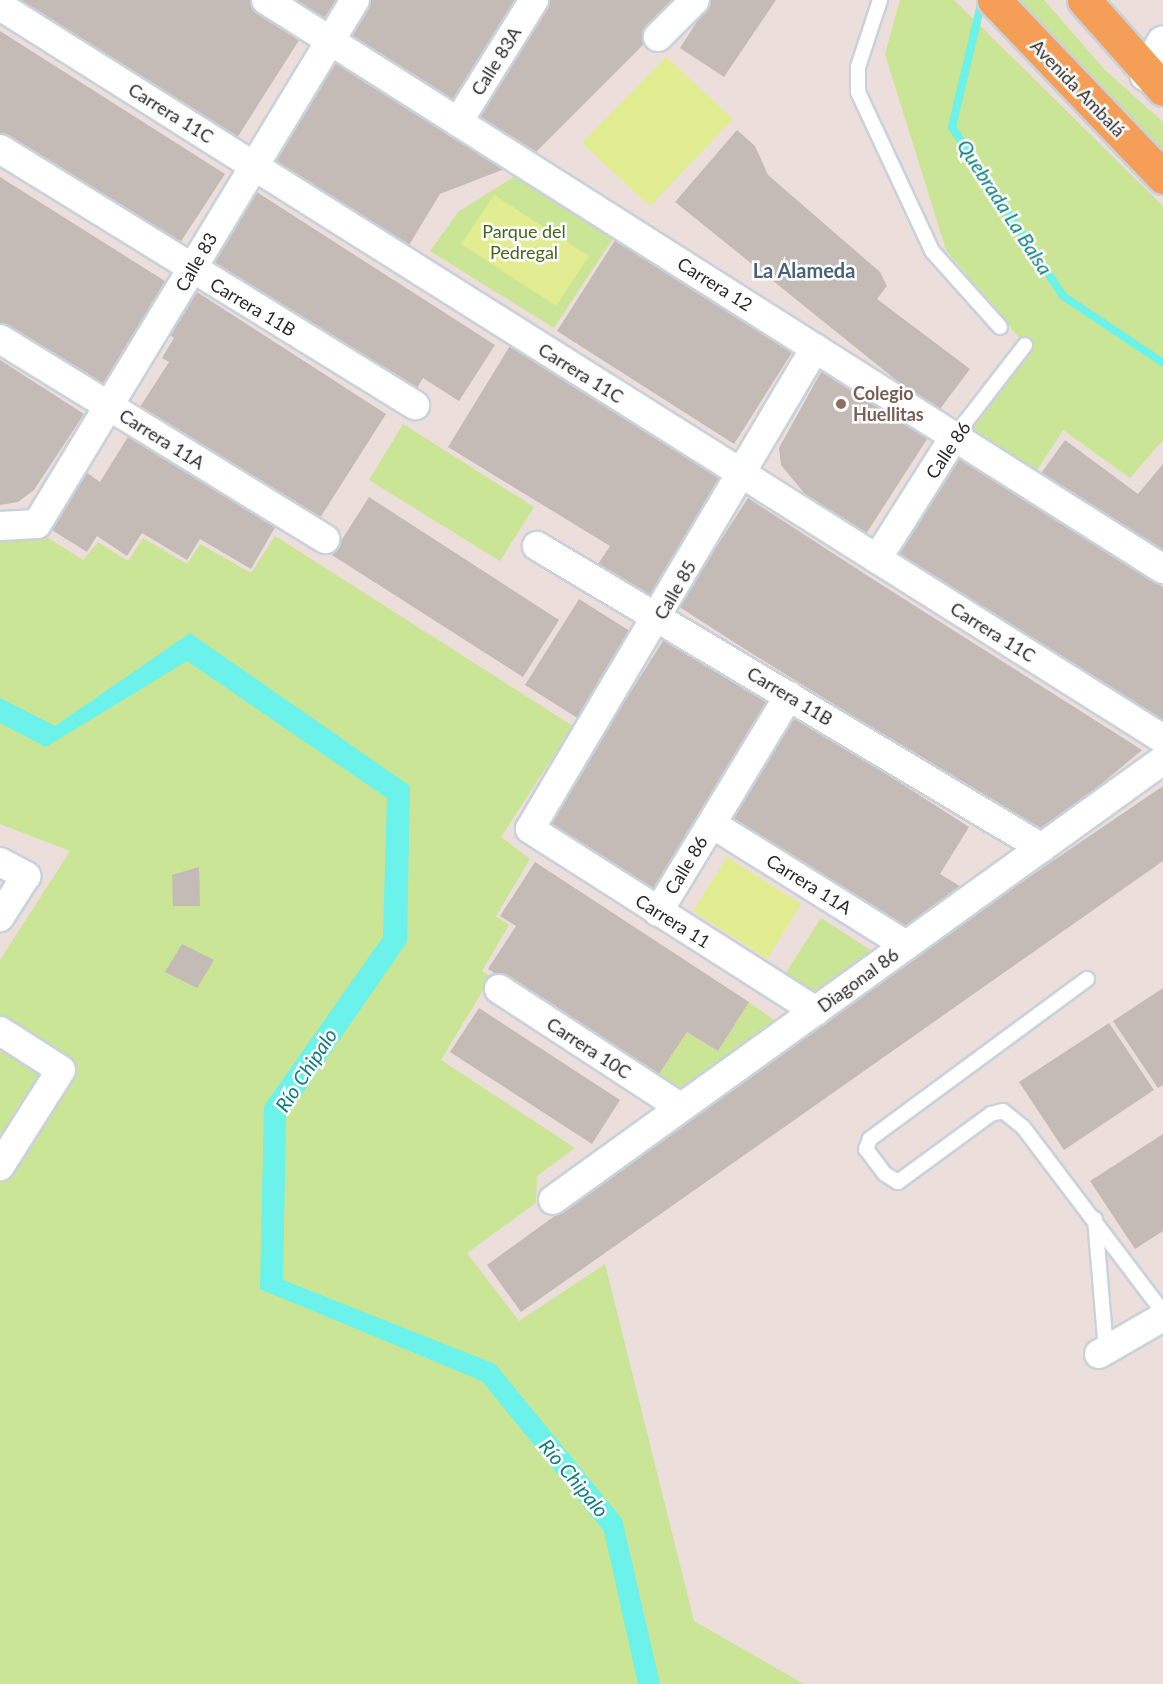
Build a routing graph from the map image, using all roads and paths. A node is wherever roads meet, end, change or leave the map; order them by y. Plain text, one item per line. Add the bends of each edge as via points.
1 (266, 0) edge
2 (355, 0) edge
3 (534, 0) edge
4 (694, 0) edge
5 (880, 0) edge
6 (994, 0) edge
7 (1084, 0) edge
8 (0, 6) edge
9 (658, 38) dead end
10 (329, 41) junction
11 (1163, 42) edge
12 (1155, 81) edge
13 (458, 122) junction
14 (0, 149) edge
15 (252, 164) junction
16 (1163, 177) edge
17 (191, 270) junction
18 (1000, 327) dead end
19 (0, 339) edge
20 (1025, 345) dead end
21 (815, 348) junction
22 (416, 405) dead end
23 (110, 407) junction
24 (954, 437) junction
25 (742, 474) junction
26 (0, 526) edge
27 (325, 539) dead end
28 (537, 546) dead end
29 (877, 559) junction
30 (1163, 569) edge
31 (660, 617) junction
32 (789, 696) junction
33 (1163, 739) edge
34 (1163, 760) edge
35 (712, 824) junction
36 (530, 829) joint
37 (1042, 848) junction
38 (0, 862) edge
39 (658, 912) junction
40 (0, 917) edge
41 (906, 945) junction
42 (1087, 979) dead end
43 (499, 989) dead end
44 (816, 1011) junction
45 (0, 1031) edge
46 (680, 1107) junction
47 (0, 1166) edge
48 (553, 1200) dead end
49 (1095, 1219) junction
50 (1163, 1312) edge
51 (1163, 1317) edge
52 (1102, 1352) joint

1 - 10 street, Carrera 12
2 - 10 street, Calle 83
3 - 13 street, Calle 83A
4 - 9 street
5 - 18 lane via 858,67 858,92 932,251
6 - 16 main road, Avenida Ambalá
7 - 12 main road
8 - 15 street, Carrera 11C
10 - 13 street, Carrera 12
10 - 15 street, Calle 83
11 - 12 street
13 - 21 street, Carrera 12
14 - 17 street, Carrera 11B
15 - 17 street, Calle 83
15 - 25 street, Carrera 11C
17 - 22 street, Carrera 11B
17 - 23 street, Calle 83
19 - 23 street, Carrera 11A
20 - 24 lane, Calle 86
21 - 24 street, Carrera 12
21 - 25 street, Calle 85
23 - 26 street, Calle 83 via 37,524
23 - 27 street, Carrera 11A
24 - 29 street, Calle 86
24 - 30 street, Carrera 12
25 - 29 street, Carrera 11C
25 - 31 street, Calle 85
28 - 31 street, Carrera 11B
29 - 33 street, Carrera 11C
31 - 32 street, Carrera 11B
31 - 36 street, Calle 85
32 - 35 street, Calle 86
32 - 37 street, Carrera 11B
34 - 37 street, Diagonal 86
35 - 39 street, Calle 86
35 - 41 street, Carrera 11A
36 - 39 street, Carrera 11
37 - 41 street, Diagonal 86
38 - 40 street via 26,876
39 - 44 street, Carrera 11
41 - 44 street, Diagonal 86
42 - 49 lane via 870,1139 866,1149 885,1174 898,1182 991,1114 1003,1111 1023,1127
43 - 46 street, Carrera 10C
44 - 46 street, Diagonal 86
45 - 47 street via 61,1070
46 - 48 street, Diagonal 86
49 - 50 lane
49 - 52 lane
51 - 52 street

